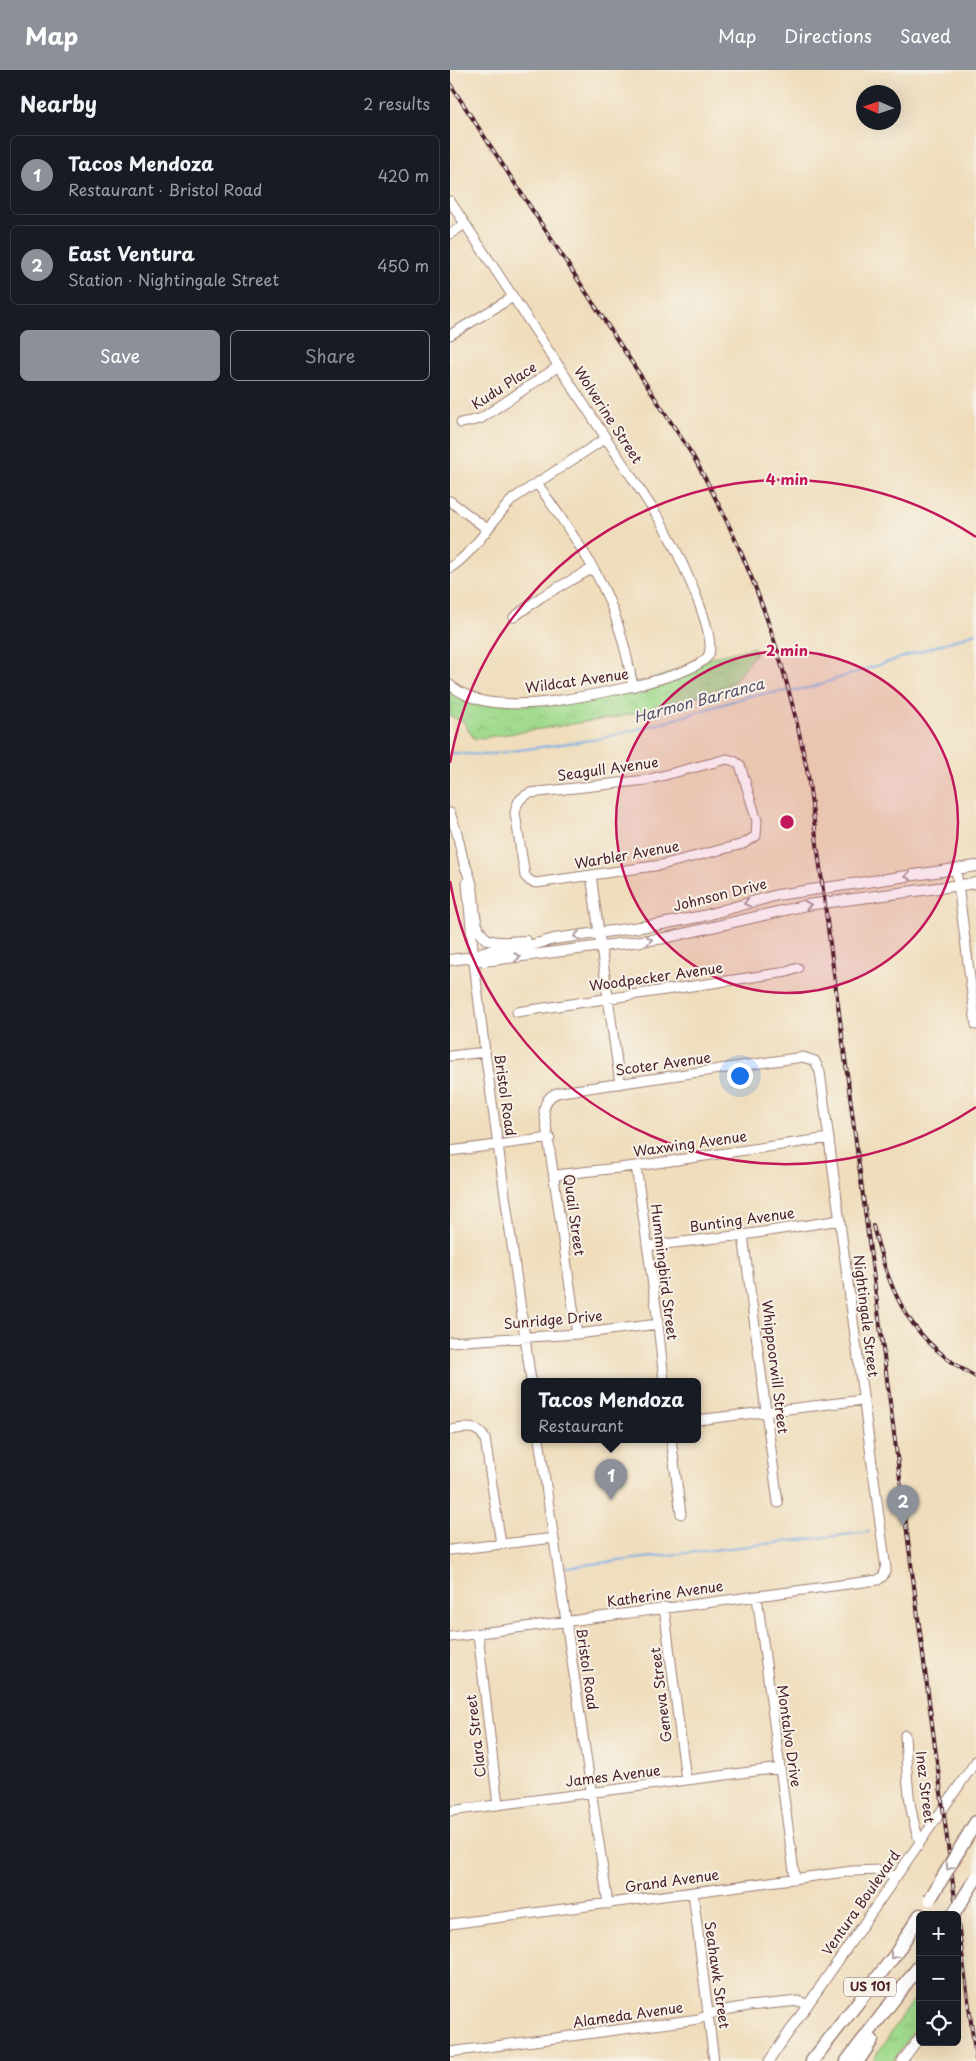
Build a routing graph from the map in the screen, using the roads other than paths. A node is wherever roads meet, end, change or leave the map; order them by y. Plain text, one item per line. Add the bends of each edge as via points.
1 (450, 201) edge
2 (465, 224) junction
3 (450, 234) edge
4 (513, 297) junction
5 (450, 335) edge
6 (560, 366) junction
7 (461, 423) dead end
8 (606, 438) junction
9 (537, 483) junction
10 (450, 501) edge
11 (487, 530) junction
12 (450, 568) edge
13 (593, 568) junction
14 (514, 617) dead end
15 (706, 659) joint
16 (450, 685) edge
17 (633, 687) junction
18 (450, 813) edge
19 (756, 836) joint
20 (464, 862) junction
21 (976, 866) edge
22 (956, 869) junction
23 (591, 875) junction
24 (530, 881) joint
25 (976, 883) edge
26 (958, 885) junction
27 (599, 933) junction
28 (554, 940) junction
29 (601, 946) junction
30 (473, 958) junction
31 (450, 960) edge
32 (798, 968) dead end
33 (608, 998) junction
34 (517, 1012) dead end
35 (976, 1026) edge
36 (485, 1052) junction
37 (450, 1056) edge
38 (815, 1061) joint
39 (620, 1084) junction
40 (546, 1101) joint
41 (550, 1138) junction
42 (829, 1138) junction
43 (498, 1145) junction
44 (450, 1151) edge
45 (636, 1166) junction
46 (555, 1175) junction
47 (840, 1220) junction
48 (743, 1235) junction
49 (648, 1246) junction
50 (658, 1324) junction
51 (577, 1334) junction
52 (525, 1336) junction
53 (450, 1342) edge
54 (531, 1378) edge
55 (664, 1378) edge
56 (863, 1400) junction
57 (766, 1411) junction
58 (701, 1419) edge
59 (450, 1430) edge
60 (540, 1443) edge
61 (672, 1443) edge
62 (778, 1503) dead end
63 (681, 1514) dead end
64 (554, 1538) junction
65 (501, 1544) junction
66 (450, 1550) edge
67 (883, 1576) joint
68 (757, 1596) junction
69 (664, 1607) junction
70 (566, 1622) junction
71 (478, 1634) junction
72 (450, 1637) edge
73 (905, 1735) dead end
74 (976, 1761) edge
75 (780, 1768) junction
76 (686, 1780) junction
77 (592, 1793) junction
78 (498, 1805) junction
79 (450, 1811) edge
80 (976, 1822) edge
81 (920, 1842) junction
82 (896, 1877) junction
83 (976, 1878) edge
84 (795, 1879) junction
85 (693, 1892) junction
86 (608, 1904) junction
87 (922, 1911) edge
88 (955, 1911) edge
89 (916, 1921) edge
90 (450, 1924) edge
91 (916, 1970) edge
92 (916, 1970) edge
93 (808, 2005) junction
94 (710, 2015) junction
95 (916, 2042) edge
96 (450, 2052) edge
97 (813, 2060) edge
98 (714, 2061) edge
99 (769, 2061) edge
100 (846, 2061) edge
101 (858, 2061) edge
102 (902, 2061) edge

1 - 2 street, Wolverine Street
2 - 3 street
2 - 4 street, Wolverine Street
4 - 5 street
4 - 6 street, Wolverine Street
6 - 7 street, Kudu Place via 480,419
6 - 8 street, Wolverine Street
8 - 9 street
8 - 15 street, Wolverine Street via 660,520 686,571 709,641
9 - 11 street via 508,504
9 - 13 street
10 - 11 street
11 - 12 street
13 - 14 street via 541,597
13 - 17 street via 616,620
15 - 17 street, Wildcat Avenue
16 - 17 street, Wildcat Avenue via 471,697 499,703 550,702
18 - 20 street, Bristol Road
19 - 23 street, Warbler Avenue via 743,844 661,866
19 - 24 street, Seagull Avenue via 757,821 740,765 727,759 646,780 530,793 520,798 515,813 525,876
20 - 28 main road via 472,887 478,927 486,939 497,942
20 - 30 street, Bristol Road
21 - 22 main road, Johnson Drive
22 - 26 street
22 -> 27 main road, Johnson Drive via 777,895 682,920
23 - 24 street, Warbler Avenue via 536,883
23 - 27 street
25 - 26 main road, Johnson Drive
29 -> 26 main road, Johnson Drive via 679,936 807,905
26 - 35 street
27 -> 28 main road, Johnson Drive
27 - 29 street
28 - 30 main road, Johnson Drive via 483,952
30 -> 29 main road, Johnson Drive via 484,961
29 - 33 street
30 - 31 main road, Johnson Drive
30 - 36 street, Bristol Road
32 - 33 street, Woodpecker Avenue
33 - 34 street, Woodpecker Avenue
33 - 39 street
36 - 37 street
36 - 43 street, Bristol Road
38 - 39 street, Scoter Avenue via 803,1057
38 - 42 street, Nightingale Street via 820,1072
39 - 40 street, Scoter Avenue via 556,1093
40 - 41 street, Quail Street via 544,1111
41 - 43 street
41 - 46 street, Quail Street
42 - 45 street, Waxwing Avenue
42 - 47 street, Nightingale Street
43 - 44 street
43 - 52 street, Bristol Road
45 - 46 street, Waxwing Avenue
45 - 49 street, Hummingbird Street
46 - 51 street, Quail Street
47 - 48 street, Bunting Avenue
47 - 56 street, Nightingale Street
48 - 49 street, Bunting Avenue
48 - 57 street, Whippoorwill Street
49 - 50 street, Hummingbird Street
50 - 51 street, Sunridge Drive
50 - 55 street, Hummingbird Street
51 - 52 street, Sunridge Drive
52 - 53 street, Sunridge Drive
52 - 54 street, Bristol Road
56 - 57 street
56 - 67 street, Nightingale Street via 886,1569
57 - 58 street
57 - 62 street, Whippoorwill Street
59 - 65 street via 480,1430 487,1444
60 - 64 street, Bristol Road
61 - 63 street
64 - 65 street
64 - 70 street, Bristol Road
65 - 66 street
67 - 68 street, Katherine Avenue via 878,1580
68 - 69 street, Katherine Avenue
68 - 75 street, Montalvo Drive
69 - 70 street, Katherine Avenue
69 - 76 street, Geneva Street
70 - 71 street, Katherine Avenue
70 - 77 street, Bristol Road
71 - 72 street, Katherine Avenue
71 - 78 street, Clara Street
73 - 81 street, Inez Street via 908,1781
74 - 81 street, Ventura Boulevard
75 - 76 street, James Avenue
75 - 84 street, Montalvo Drive
76 - 77 street, James Avenue
77 - 78 street, James Avenue
77 - 86 street, Bristol Road
78 - 79 street, James Avenue
80 -> 87 highway, US 101, bridge
81 - 82 street, Ventura Boulevard
82 - 84 street, Grand Avenue via 879,1870
82 - 93 street, Ventura Boulevard
83 - 88 highway, bridge
84 - 85 street, Grand Avenue
85 - 86 street, Grand Avenue
85 - 94 street, Seahawk Street
86 - 90 street, Grand Avenue
89 -> 97 highway, US 101 via 895,1955
91 - 100 highway, US 101
92 - 101 highway
93 - 94 street, Alameda Avenue via 799,2001 718,2011
93 - 99 street, Ventura Boulevard
94 - 96 street, Alameda Avenue
94 - 98 street, Seahawk Street
95 - 102 street

